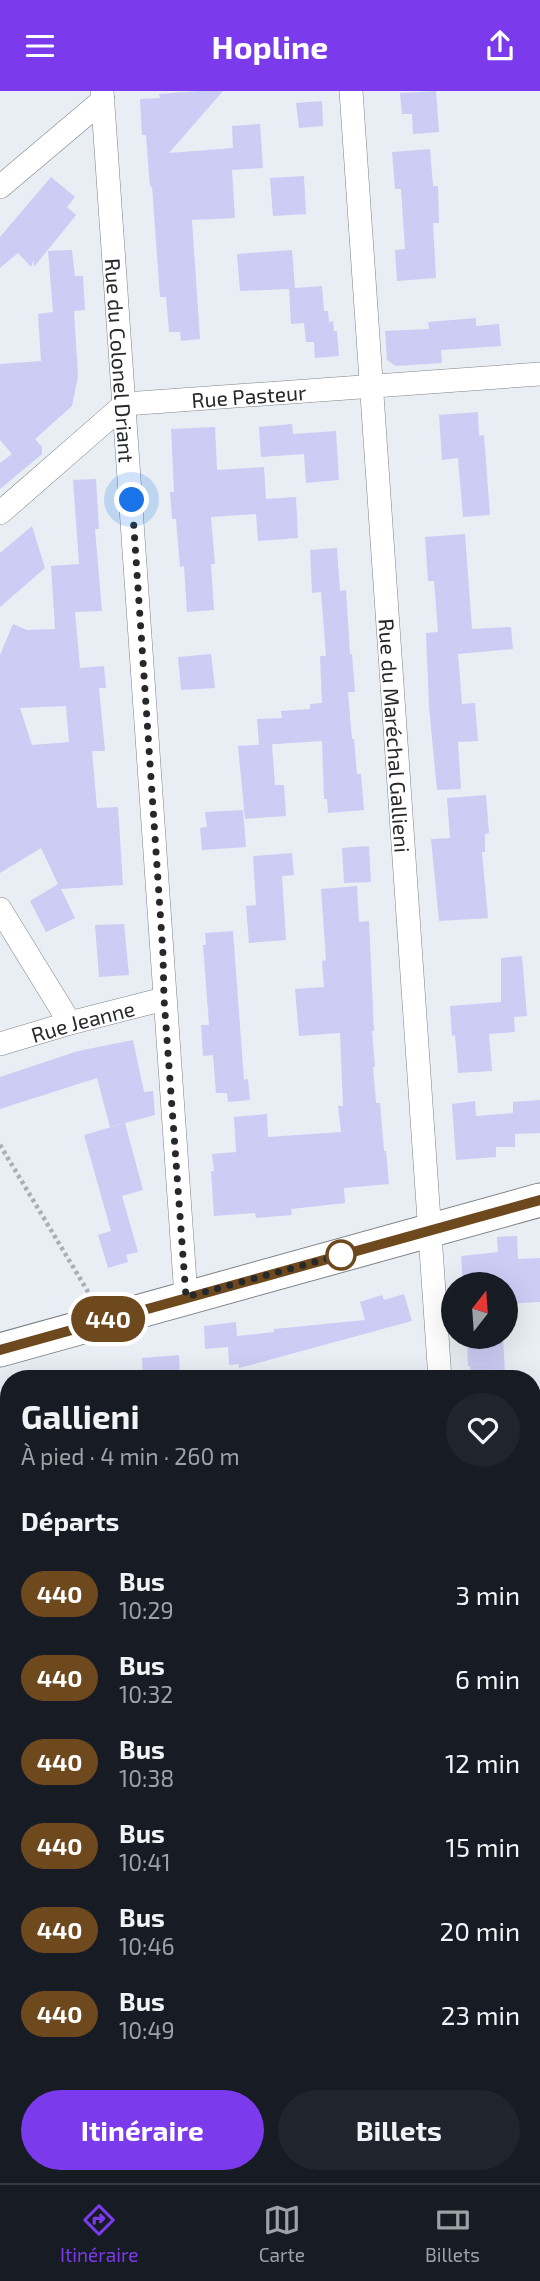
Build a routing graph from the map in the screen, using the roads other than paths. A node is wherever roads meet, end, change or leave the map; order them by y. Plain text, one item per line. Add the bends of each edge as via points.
1 (351, 91) edge
2 (102, 95) edge
3 (0, 187) edge
4 (540, 374) edge
5 (372, 386) junction
6 (125, 404) junction
7 (0, 513) edge
8 (0, 909) edge
9 (164, 999) junction
10 (70, 1023) junction
11 (0, 1044) edge
12 (540, 1200) edge
13 (430, 1231) junction
14 (186, 1297) junction
15 (0, 1350) edge
16 (439, 1370) edge

1 - 5 street, Rue du Maréchal Gallieni
2 - 3 street
2 - 6 street, Rue du Colonel Driant
4 - 5 street, Rue Pasteur
5 - 6 street, Rue Pasteur
5 - 13 street, Rue du Maréchal Gallieni
6 - 7 street
6 - 9 street, Rue du Colonel Driant
8 - 10 street
9 - 10 street, Rue Jeanne
9 - 14 street, Rue du Colonel Driant
10 - 11 street, Rue Jeanne
12 - 13 main road
13 - 14 main road
13 - 16 street, Rue du Maréchal Gallieni
14 - 15 main road

